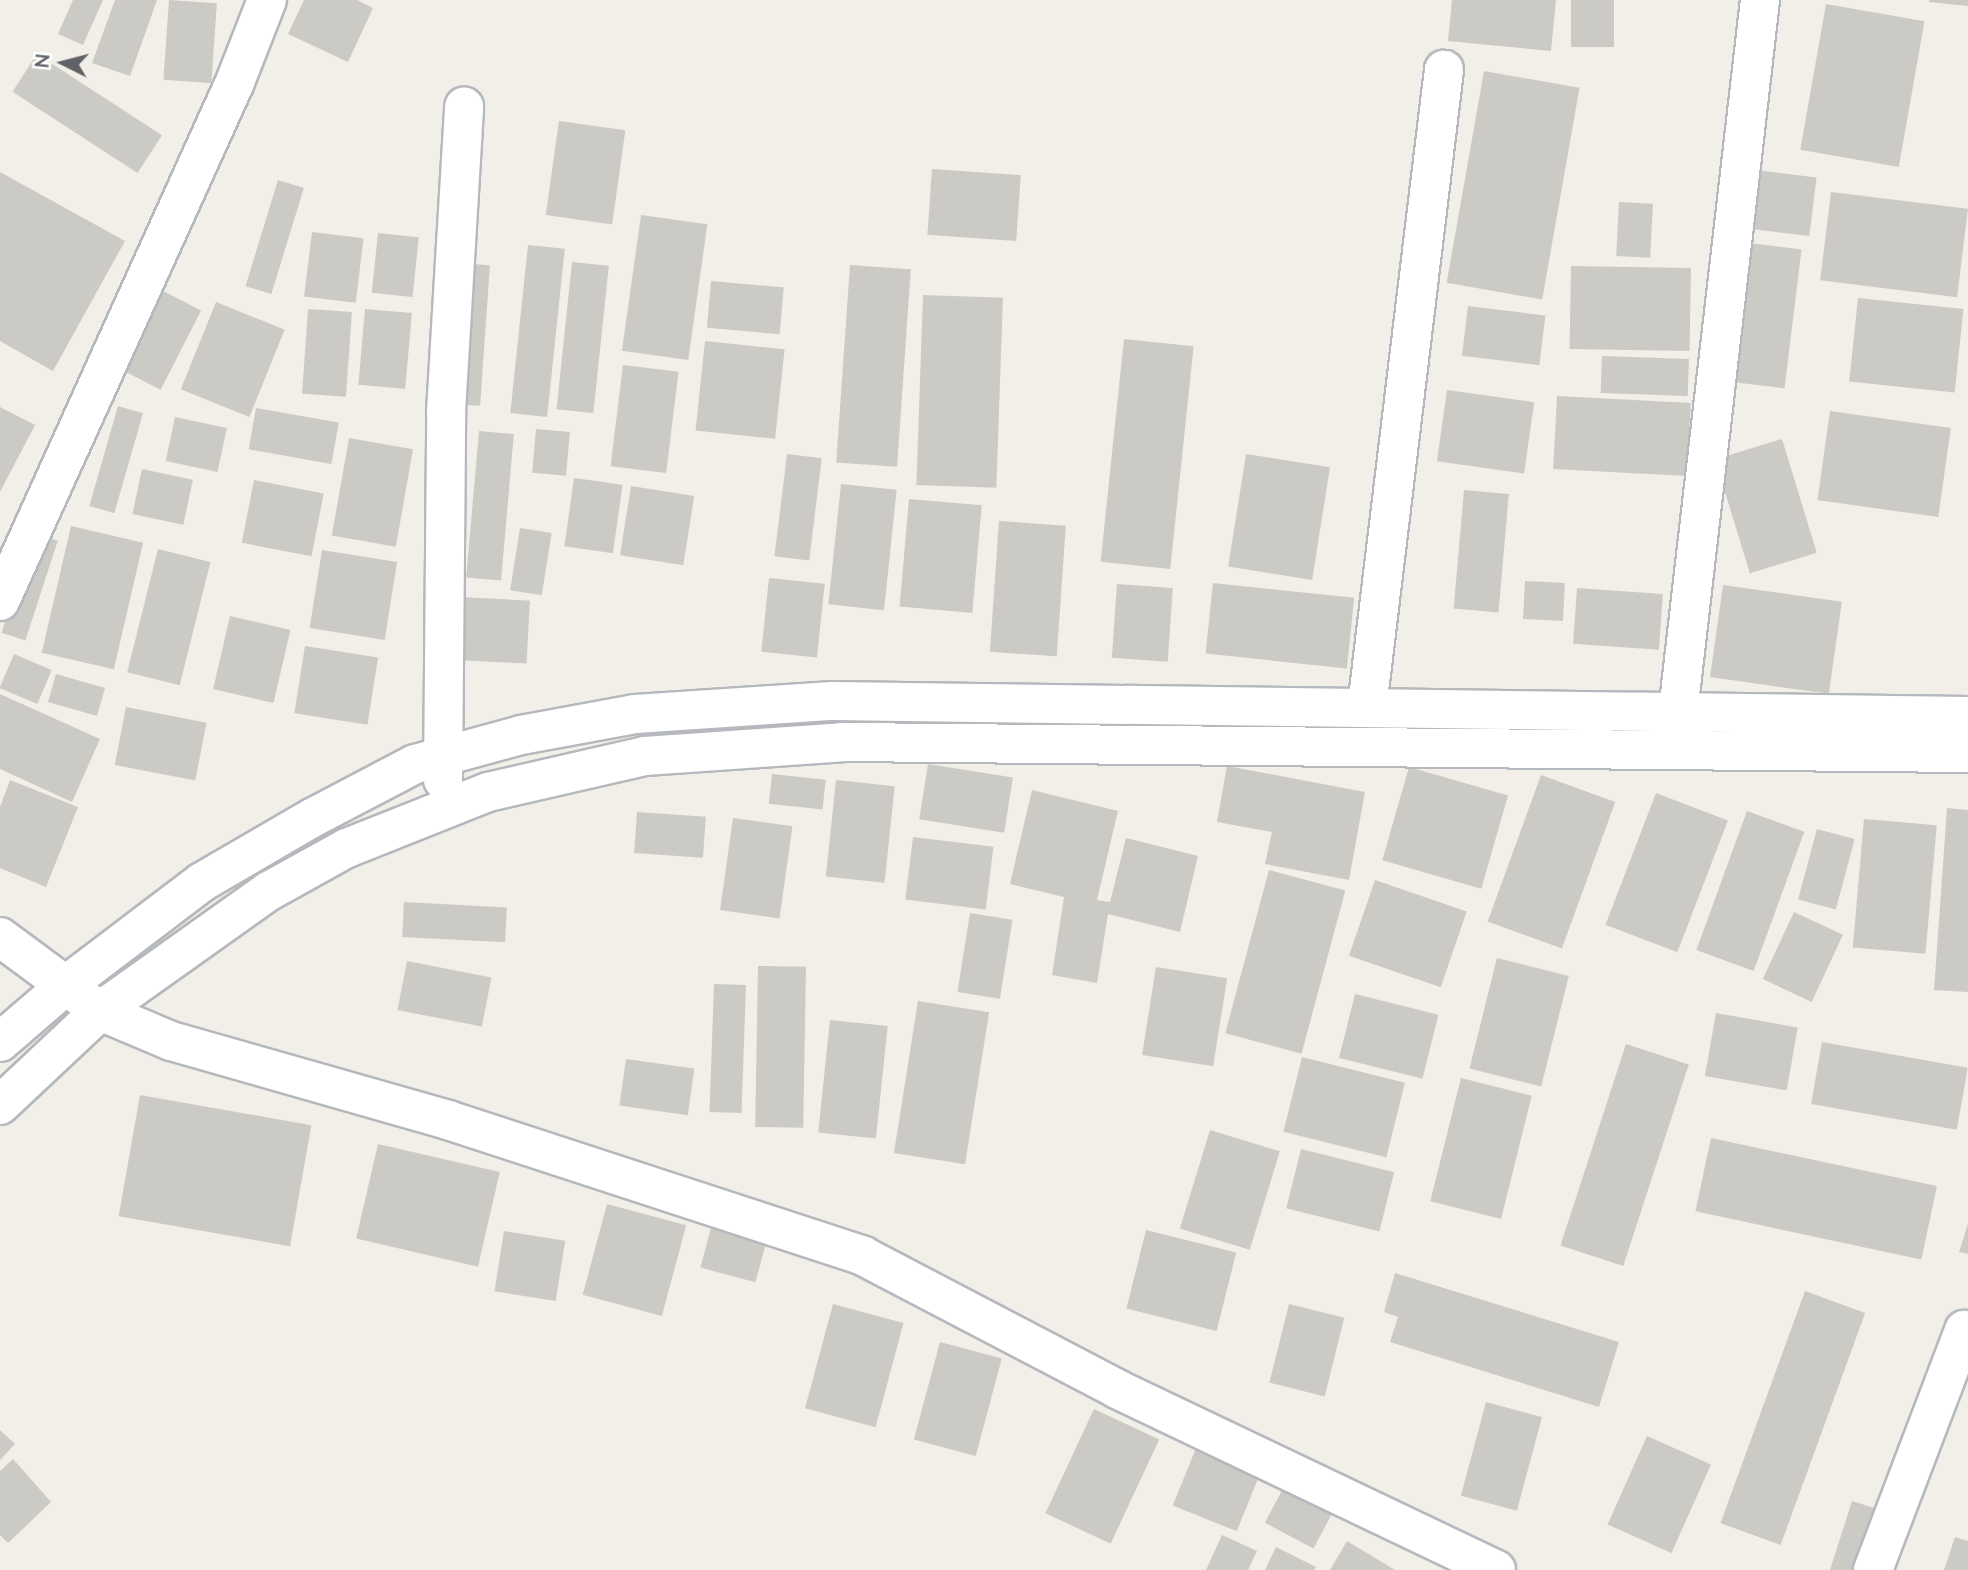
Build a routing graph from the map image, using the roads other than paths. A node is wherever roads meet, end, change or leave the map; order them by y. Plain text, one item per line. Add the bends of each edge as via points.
1 (267, 0) edge
2 (1760, 0) edge
3 (1444, 70) dead end
4 (464, 107) dead end
5 (0, 601) edge
6 (1367, 707) junction
7 (1678, 712) junction
8 (1968, 716) edge
9 (1968, 753) edge
10 (446, 754) junction
11 (441, 808) junction
12 (0, 937) edge
13 (65, 986) junction
14 (100, 1012) junction
15 (0, 1042) edge
16 (0, 1105) edge
17 (1964, 1330) dead end
18 (1434, 1557) edge
19 (1496, 1570) edge
20 (1873, 1570) edge

1 - 5 street via 235,82
2 - 7 street
3 - 6 street
4 - 10 street via 446,412
6 - 7 street
6 - 10 street via 833,701 725,705 635,714
7 - 8 street
9 - 11 street via 762,745 645,756
10 - 11 street
10 - 13 street via 415,764 312,818 202,882
11 - 14 street via 347,848 269,891
12 - 13 street
13 - 14 street
13 - 15 street
14 - 16 street
14 - 18 street via 171,1041 447,1120 832,1244
17 - 20 street
18 - 19 street

